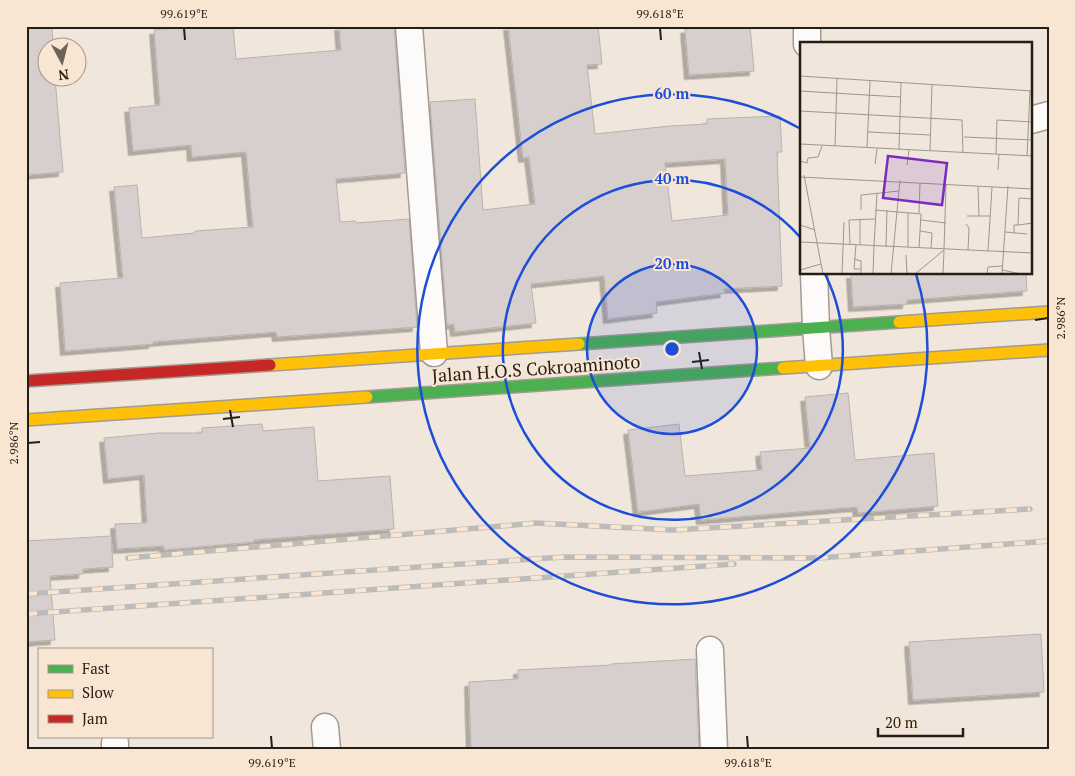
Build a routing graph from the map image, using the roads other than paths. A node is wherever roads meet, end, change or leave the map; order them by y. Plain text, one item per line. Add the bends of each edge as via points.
1 (409, 26) edge
2 (807, 26) edge
3 (807, 42) edge
4 (1049, 116) edge
5 (1032, 120) edge
6 (814, 275) edge
7 (1049, 312) edge
8 (816, 328) junction
9 (1049, 350) edge
10 (434, 353) junction
11 (819, 366) junction
12 (26, 381) edge
13 (26, 420) edge
14 (710, 650) dead end
15 (714, 750) edge

1 - 10 street
2 - 3 street
4 - 5 street
6 - 8 street
7 - 8 main road, Jalan H.O.S Cokroaminoto
8 - 10 main road, Jalan H.O.S Cokroaminoto
8 - 11 street
9 - 11 main road, Jalan H.O.S Cokroaminoto
10 - 12 main road, Jalan H.O.S Cokroaminoto
11 - 13 main road, Jalan H.O.S Cokroaminoto
14 - 15 street

